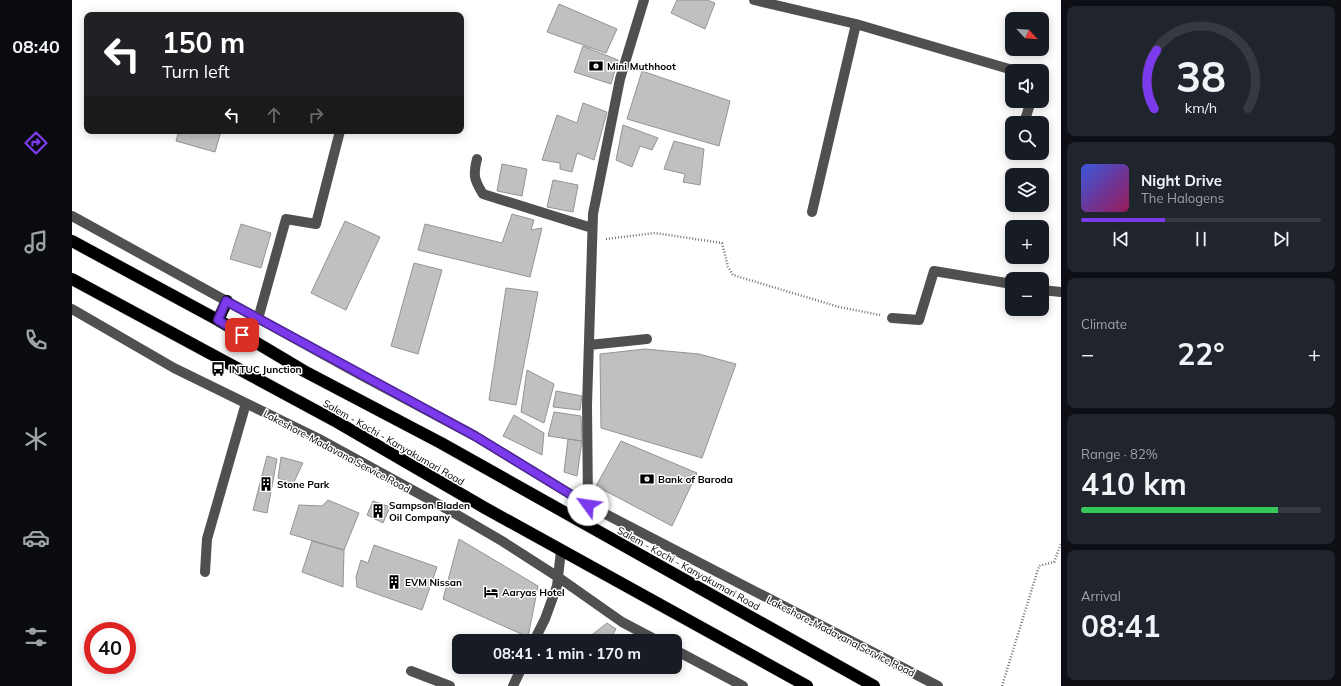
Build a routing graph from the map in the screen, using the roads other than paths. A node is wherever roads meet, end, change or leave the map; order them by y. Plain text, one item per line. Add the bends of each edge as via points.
1 (644, 0) edge
2 (754, 0) edge
3 (856, 24) junction
4 (1005, 68) edge
5 (339, 134) edge
6 (477, 159) dead end
7 (812, 212) dead end
8 (72, 216) edge
9 (592, 228) junction
10 (72, 241) edge
11 (72, 279) edge
12 (1005, 283) edge
13 (1049, 291) edge
14 (1061, 292) edge
15 (226, 301) junction
16 (72, 309) edge
17 (892, 318) road end
18 (258, 319) junction
19 (218, 320) junction
20 (647, 339) dead end
21 (589, 346) junction
22 (246, 403) junction
23 (588, 505) junction
24 (561, 551) junction
25 (205, 572) dead end
26 (558, 577) junction
27 (537, 634) edge
28 (645, 634) edge
29 (682, 654) edge
30 (411, 671) dead end
31 (519, 674) edge
32 (450, 686) edge
33 (513, 686) edge
34 (743, 686) edge
35 (807, 686) edge
36 (874, 686) edge
37 (938, 686) edge

1 - 9 street via 620,79 592,214
2 - 3 street
3 - 4 street
3 - 7 street
5 - 18 street via 316,224 286,219
6 - 9 street via 474,171 476,182 483,194
8 - 15 street, Lakeshore-Madavana Service Road
9 - 21 street
10 - 19 highway, Salem - Kochi - Kanyakumari Road
11 - 24 highway, Salem - Kochi - Kanyakumari Road via 337,422
12 - 17 street via 934,271 919,320
13 - 14 street
15 - 18 street, Lakeshore-Madavana Service Road
15 - 19 highway
16 - 22 street, Lakeshore-Madavana Service Road via 174,368
18 - 23 street, Lakeshore-Madavana Service Road via 475,436
19 - 36 highway, Salem - Kochi - Kanyakumari Road via 304,371 441,443
20 - 21 street
21 - 23 street
22 - 25 street via 207,539
22 - 26 street, Lakeshore-Madavana Service Road via 319,439 447,509
23 - 37 street, Lakeshore-Madavana Service Road
24 - 26 street
24 - 35 highway, Salem - Kochi - Kanyakumari Road
26 - 27 street via 557,586
26 - 28 street, Lakeshore-Madavana Service Road via 622,622
29 - 34 street
30 - 32 street
31 - 33 street

